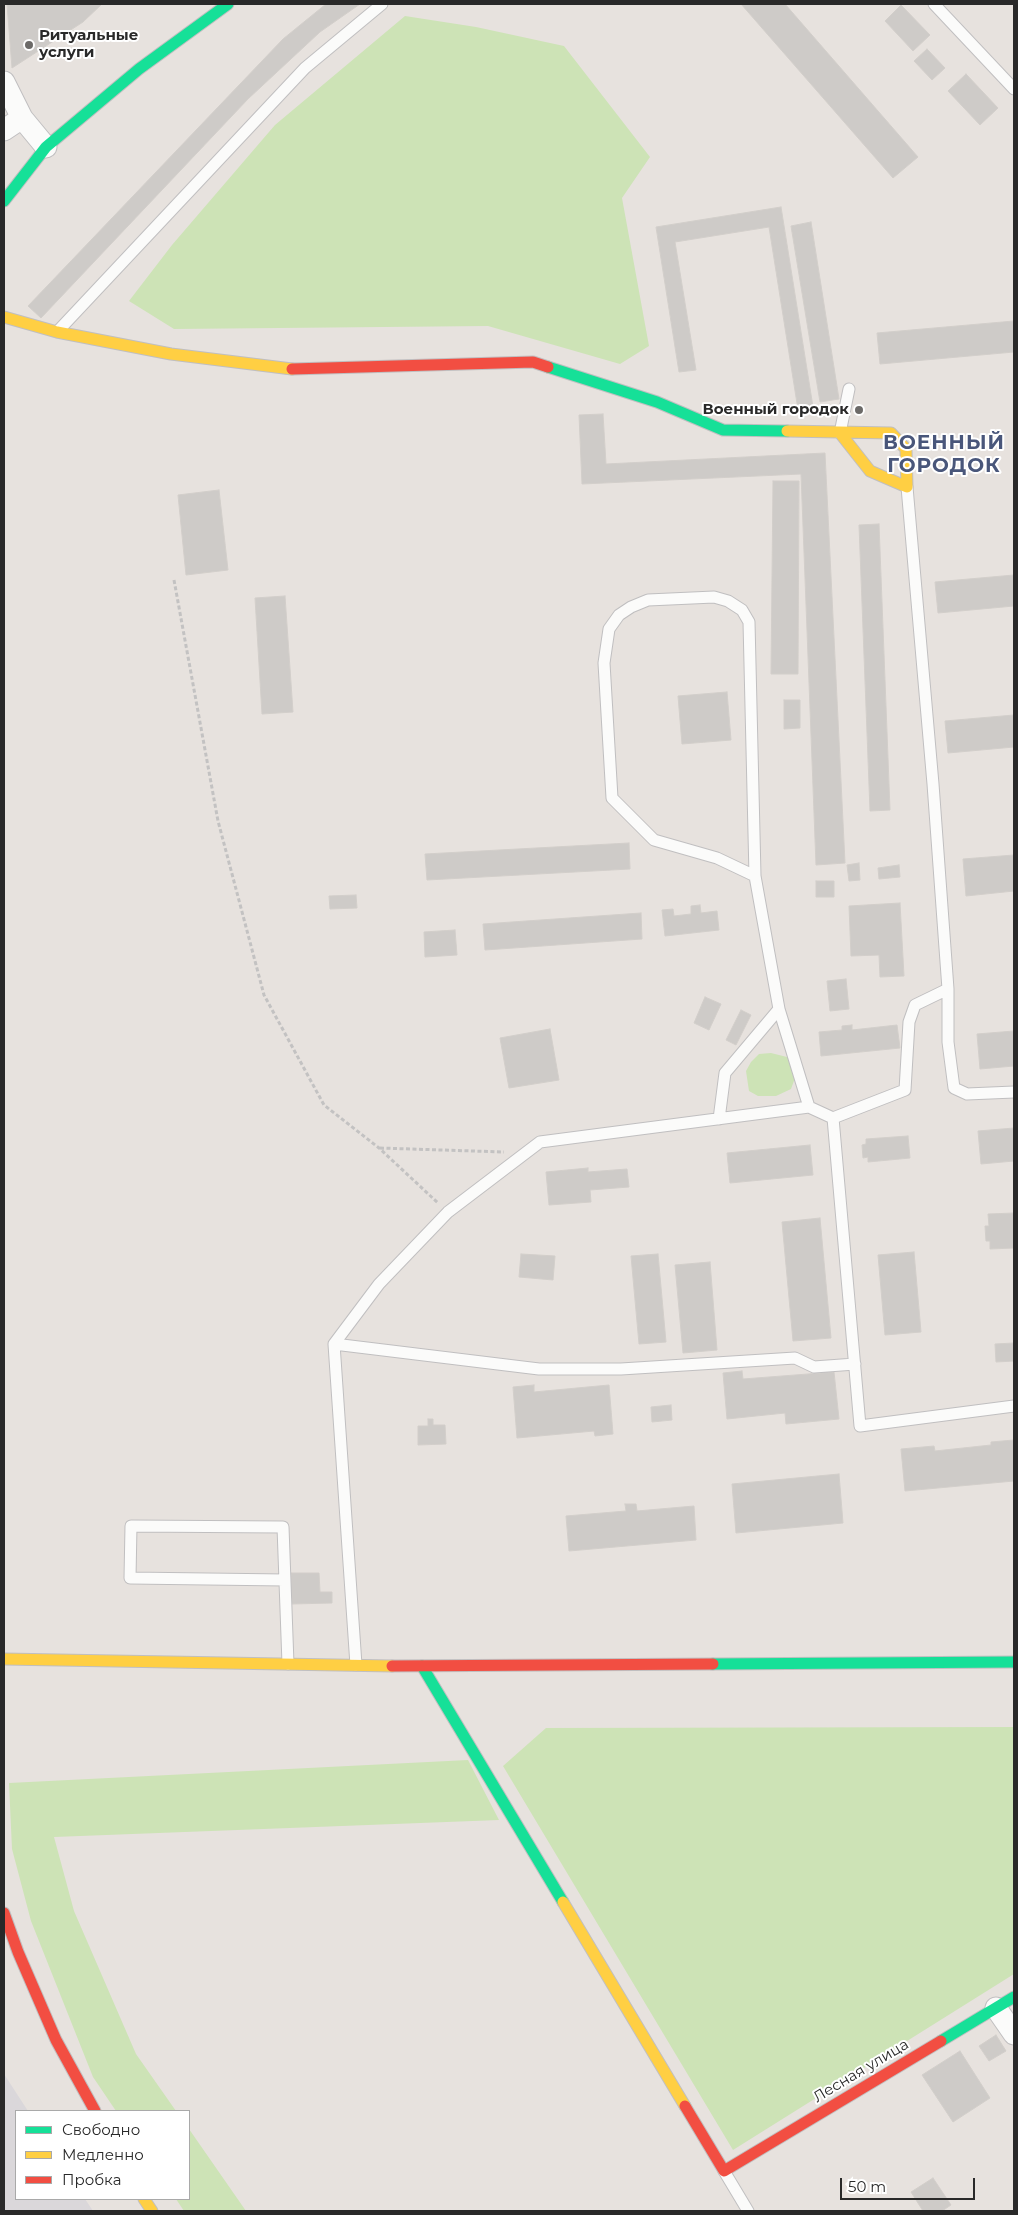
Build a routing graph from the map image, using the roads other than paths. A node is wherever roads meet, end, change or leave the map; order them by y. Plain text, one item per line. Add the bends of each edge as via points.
1 (228, 4) edge
2 (382, 4) edge
3 (934, 4) edge
4 (4, 82) edge
5 (1014, 89) edge
6 (22, 118) junction
7 (4, 130) edge
8 (46, 147) junction
9 (4, 200) edge
10 (4, 317) edge
11 (57, 332) junction
12 (849, 389) dead end
13 (840, 433) junction
14 (907, 487) junction
15 (756, 876) junction
16 (948, 989) junction
17 (779, 1009) junction
18 (1014, 1092) edge
19 (808, 1107) junction
20 (833, 1118) junction
21 (719, 1119) junction
22 (334, 1344) junction
23 (855, 1364) junction
24 (1014, 1406) edge
25 (285, 1580) junction
26 (4, 1659) edge
27 (1014, 1662) edge
28 (288, 1664) junction
29 (356, 1665) junction
30 (422, 1666) junction
31 (4, 1913) edge
32 (1014, 1997) edge
33 (996, 2008) junction
34 (1014, 2034) edge
35 (94, 2110) edge
36 (724, 2171) junction
37 (145, 2200) edge
38 (152, 2211) edge
39 (748, 2211) edge

1 - 8 street via 139,69
2 - 11 lane via 305,68
3 - 5 lane
4 - 6 street
6 - 7 street
6 - 8 street
8 - 9 street
10 - 11 street
11 - 13 street via 172,354 287,369 533,362 657,402 724,430
12 - 13 lane
13 - 14 street via 870,472
13 - 14 street via 891,433 906,449
14 - 16 lane
15 - 15 lane via 749,622 742,610 728,601 714,598 648,600 631,607 609,628 604,663 612,798 654,840 716,858
15 - 17 lane
16 - 18 lane via 948,1042 954,1088 967,1094
16 - 20 lane via 915,1005 909,1022 905,1090
17 - 19 lane
17 - 21 lane via 725,1072
19 - 20 lane
19 - 21 lane
20 - 23 lane
21 - 22 lane via 540,1142 448,1212 379,1284
22 - 23 lane via 539,1369 621,1369 795,1358 814,1367
22 - 29 lane
23 - 24 lane via 860,1426
25 - 25 lane via 283,1527 131,1526 130,1578
25 - 28 lane
26 - 28 street
27 - 30 street
28 - 29 street
29 - 30 street
30 - 36 street
31 - 35 street via 56,2040
32 - 33 street, Лесная улица
33 - 34 street
33 - 36 street, Лесная улица
36 - 39 lane
37 - 38 street

